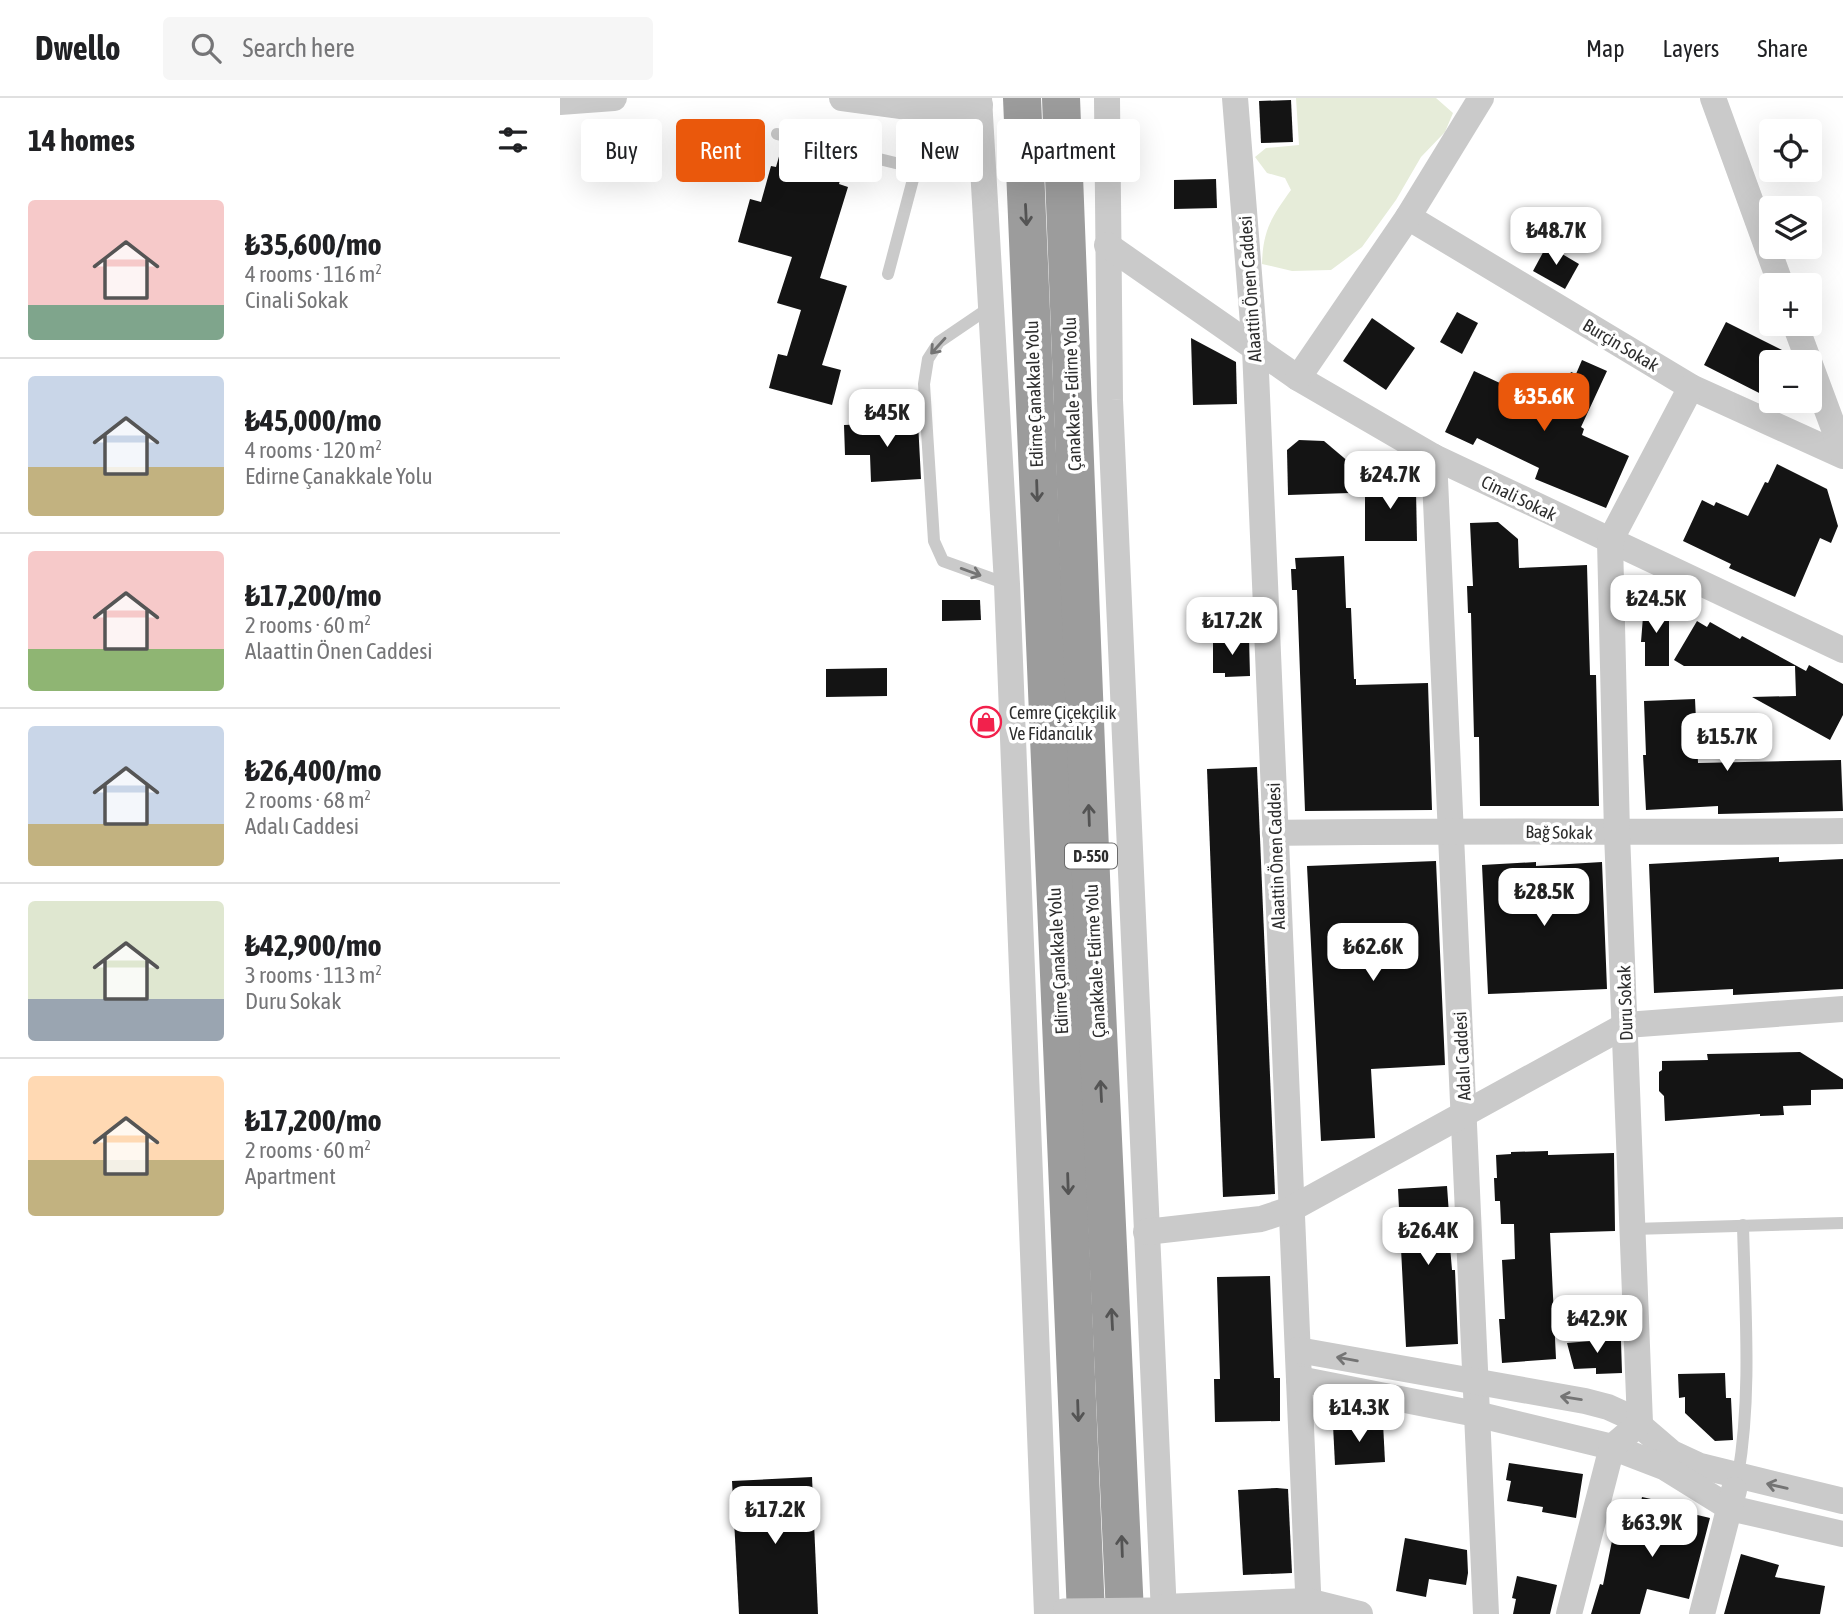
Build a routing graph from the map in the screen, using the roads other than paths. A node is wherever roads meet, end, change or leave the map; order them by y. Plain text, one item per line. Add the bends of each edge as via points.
1 (614, 98) edge
2 (842, 98) edge
3 (1022, 98) edge
4 (1061, 98) edge
5 (1107, 98) edge
6 (1235, 98) edge
7 (1480, 98) edge
8 (1713, 98) edge
9 (560, 102) edge
10 (980, 102) edge
11 (935, 105) edge
12 (777, 134) dead end
13 (896, 163) edge
14 (912, 182) edge
15 (1408, 217) junction
16 (1107, 245) junction
17 (1777, 273) edge
18 (888, 274) dead end
19 (1030, 295) junction
20 (993, 305) junction
21 (1800, 336) edge
22 (1255, 349) junction
23 (1298, 378) junction
24 (1691, 387) junction
25 (1843, 454) edge
26 (1434, 457) junction
27 (1610, 541) junction
28 (1024, 584) junction
29 (1843, 650) edge
30 (1450, 830) junction
31 (1843, 831) edge
32 (1275, 833) junction
33 (1617, 833) junction
34 (1843, 1009) edge
35 (1626, 1025) junction
36 (1464, 1113) junction
37 (1291, 1209) junction
38 (1843, 1223) edge
39 (1744, 1225) junction
40 (1633, 1229) junction
41 (1146, 1232) junction
42 (1298, 1350) junction
43 (1299, 1379) junction
44 (1474, 1382) junction
45 (1475, 1414) junction
46 (1640, 1423) junction
47 (1612, 1447) junction
48 (1738, 1477) junction
49 (1843, 1501) edge
50 (1730, 1508) junction
51 (1843, 1534) edge
52 (1084, 1555) junction
53 (1045, 1558) junction
54 (1308, 1608) edge
55 (1146, 1610) edge
56 (1065, 1612) edge
57 (1360, 1614) edge
58 (1486, 1614) edge
59 (1569, 1614) edge
60 (1702, 1614) edge

1 - 9 street
2 - 11 street
3 -> 19 highway, Edirne Çanakkale Yolu / D-550
55 -> 4 highway, Çanakkale - Edirne Yolu / D-550 via 1093,916
5 - 16 street
6 - 22 street, Alaattin Önen Caddesi
7 - 15 street
8 - 17 street
10 - 11 street
10 - 20 street
12 - 13 lane
14 - 18 lane
15 - 23 street
15 - 24 street, Burçin Sokak
16 - 22 street, Cinali Sokak
16 - 41 street
19 - 20 street
19 -> 28 highway, Edirne Çanakkale Yolu / D-550
20 - 28 street
20 -> 28 lane via 939,342 925,370 934,541 943,561
21 - 25 street
22 - 23 street, Cinali Sokak
22 - 32 street, Alaattin Önen Caddesi
23 - 26 street, Cinali Sokak
24 - 25 street, Burçin Sokak
24 - 27 street
26 - 27 street, Cinali Sokak
26 - 30 street, Adalı Caddesi
27 - 29 street, Cinali Sokak
27 - 33 street, Duru Sokak
28 -> 52 highway, Edirne Çanakkale Yolu / D-550
28 - 53 street
30 - 32 street, Bağ Sokak
30 - 33 street, Bağ Sokak
30 - 36 street, Adalı Caddesi
31 - 33 street, Bağ Sokak
32 - 37 street, Alaattin Önen Caddesi
33 - 35 street, Duru Sokak
34 - 35 street
35 - 36 street
35 - 40 street, Duru Sokak
36 - 37 street
36 - 44 street, Adalı Caddesi
37 - 41 street via 1261,1219
37 - 42 street, Alaattin Önen Caddesi
38 - 39 lane
39 - 40 lane
39 - 48 lane via 1746,1399
40 - 46 street, Duru Sokak
41 - 55 street
42 - 43 street, Alaattin Önen Caddesi
44 -> 42 street
43 - 45 street
43 - 54 street, Alaattin Önen Caddesi
44 - 45 street, Adalı Caddesi
46 -> 44 street via 1585,1401
45 - 47 street
45 - 58 street, Adalı Caddesi
46 - 47 street
46 - 48 street via 1672,1453
47 - 50 street via 1684,1477
47 - 59 street
49 -> 48 street
48 - 50 street
50 - 51 street
50 - 60 street
52 - 53 street
52 - 56 highway, Edirne Çanakkale Yolu / D-550
53 - 56 street
54 - 55 street
54 - 57 street
55 - 56 street, bridge

